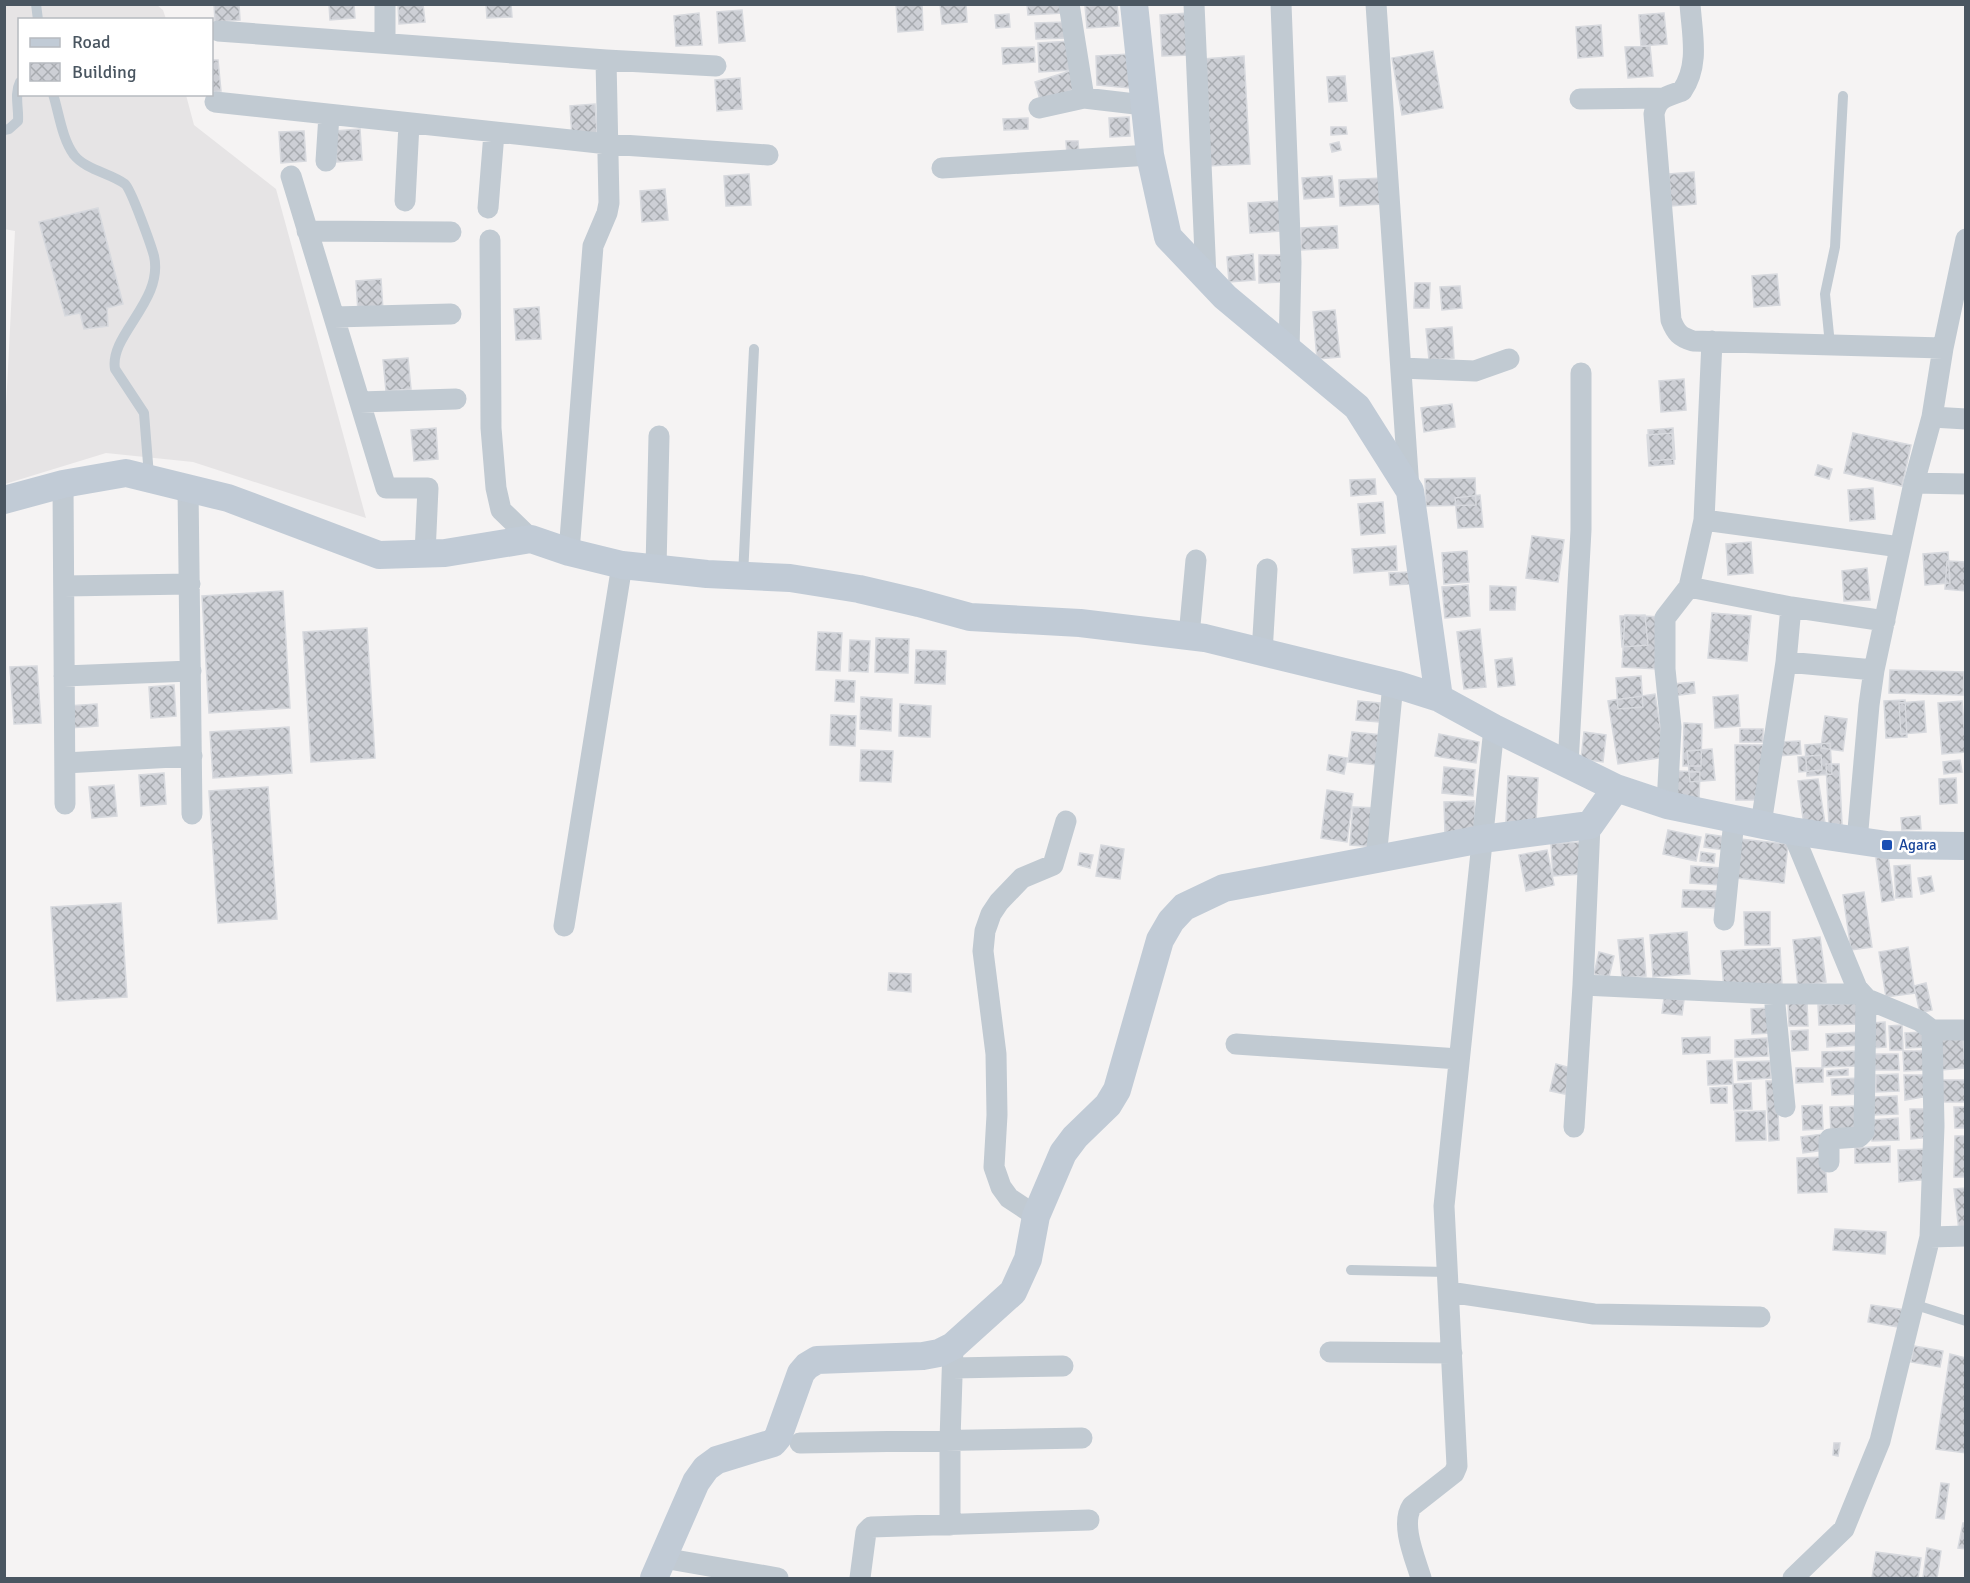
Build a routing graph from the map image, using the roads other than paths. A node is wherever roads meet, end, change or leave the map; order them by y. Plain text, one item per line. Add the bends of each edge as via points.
1 (385, 4) edge
2 (1070, 4) edge
3 (1134, 4) edge
4 (1194, 4) edge
5 (1281, 4) edge
6 (1376, 4) edge
7 (1690, 4) edge
8 (218, 31) dead end
9 (386, 43) junction
10 (606, 60) junction
11 (716, 66) dead end
12 (18, 86) edge
13 (54, 96) edge
14 (1844, 96) dead end
15 (1084, 98) junction
16 (1662, 98) junction
17 (1580, 99) dead end
18 (215, 102) dead end
19 (1144, 105) junction
20 (1039, 108) dead end
21 (329, 115) junction
22 (409, 124) junction
23 (4, 130) edge
24 (494, 133) junction
25 (608, 144) junction
26 (768, 154) dead end
27 (1150, 155) junction
28 (326, 161) dead end
29 (942, 168) dead end
30 (291, 177) dead end
31 (405, 201) dead end
32 (488, 208) dead end
33 (308, 231) junction
34 (451, 232) dead end
35 (1965, 239) edge
36 (490, 240) dead end
37 (1206, 277) junction
38 (451, 314) dead end
39 (334, 317) junction
40 (1712, 341) junction
41 (1830, 345) junction
42 (1943, 348) junction
43 (754, 349) dead end
44 (1289, 351) junction
45 (1509, 359) dead end
46 (1401, 368) junction
47 (1581, 373) dead end
48 (456, 399) dead end
49 (360, 402) junction
50 (1932, 417) junction
51 (1965, 419) edge
52 (659, 436) dead end
53 (149, 479) junction
54 (1914, 483) junction
55 (63, 484) junction
56 (1965, 484) edge
57 (188, 488) junction
58 (1410, 491) junction
59 (4, 500) edge
60 (1704, 520) junction
61 (531, 539) junction
62 (1900, 547) junction
63 (569, 552) junction
64 (425, 554) junction
65 (1196, 560) dead end
66 (622, 565) junction
67 (656, 568) junction
68 (1267, 569) dead end
69 (743, 576) junction
70 (190, 584) junction
71 (64, 586) junction
72 (1689, 587) junction
73 (1791, 607) junction
74 (1885, 621) junction
75 (1189, 636) junction
76 (1262, 653) junction
77 (1785, 662) junction
78 (191, 670) junction
79 (1875, 670) junction
80 (64, 676) junction
81 (1393, 684) junction
82 (1439, 698) junction
83 (1494, 728) junction
84 (192, 756) junction
85 (64, 763) junction
86 (1568, 765) junction
87 (1616, 788) junction
88 (65, 804) dead end
89 (1667, 805) junction
90 (192, 814) dead end
91 (1066, 820) dead end
92 (1747, 822) junction
93 (1590, 825) junction
94 (1792, 831) junction
95 (1482, 839) junction
96 (1857, 841) junction
97 (1965, 846) edge
98 (1376, 859) junction
99 (1724, 921) dead end
100 (564, 926) dead end
101 (1583, 986) junction
102 (1774, 994) junction
103 (1864, 996) junction
104 (1932, 1030) junction
105 (1965, 1030) edge
106 (1236, 1044) dead end
107 (1459, 1059) junction
108 (1785, 1107) dead end
109 (1574, 1127) dead end
110 (1829, 1161) dead end
111 (1036, 1216) junction
112 (1965, 1236) edge
113 (1930, 1237) junction
114 (1351, 1270) dead end
115 (1448, 1282) junction
116 (1913, 1304) junction
117 (1760, 1317) dead end
118 (1965, 1321) edge
119 (1330, 1352) dead end
120 (1452, 1353) junction
121 (953, 1357) junction
122 (1063, 1366) dead end
123 (1082, 1438) dead end
124 (950, 1440) junction
125 (800, 1443) dead end
126 (1089, 1520) dead end
127 (950, 1525) junction
128 (658, 1568) edge
129 (778, 1578) edge
130 (860, 1578) edge
131 (1421, 1578) edge
132 (1793, 1578) edge

1 - 9 street
2 - 15 street
3 - 19 street
4 - 37 street
5 - 44 street via 1291,262
6 - 46 street
7 - 16 street via 1692,71 1682,91
8 - 9 street
9 - 10 street
10 - 11 street
10 - 25 street
12 - 23 lane via 18,121
13 - 53 lane via 69,147 76,157 128,187 154,256 155,275 149,296 117,350 114,363 144,413
14 - 41 lane via 1835,247 1825,294
15 - 19 street
15 - 20 street
16 - 17 street
16 - 40 street via 1654,114 1671,320 1681,337
18 - 21 street
19 - 27 street
21 - 22 street
21 - 28 street
22 - 24 street
22 - 31 street
24 - 25 street
24 - 32 street
25 - 26 street
25 - 63 street via 609,203 593,246
27 - 29 street
27 - 37 street via 1168,237
30 - 33 street
33 - 34 street
33 - 39 street
35 - 42 street
36 - 61 street via 491,428 496,488 501,510
37 - 44 street
38 - 39 street
39 - 49 street
40 - 41 street
40 - 60 street
41 - 42 street
42 - 50 street
43 - 69 lane
44 - 58 street via 1357,407
45 - 46 street via 1475,371
46 - 58 street
47 - 86 street via 1581,530
48 - 49 street
49 - 64 street via 386,488 428,488
50 - 51 street
50 - 54 street
52 - 67 street
53 - 55 street via 126,473
53 - 57 street
54 - 56 street
54 - 62 street
55 - 59 street
55 - 71 street
57 - 64 street via 228,498 379,555
57 - 70 street
58 - 82 street
60 - 62 street
60 - 72 street
61 - 63 street
61 - 64 street
62 - 74 street
63 - 66 street
65 - 75 street
66 - 67 street
66 - 100 street
67 - 69 street
68 - 76 street
69 - 75 street via 790,578 859,589 970,617 1080,623
70 - 71 street
70 - 78 street
71 - 80 street
72 - 73 street
72 - 89 street via 1665,618 1671,727
73 - 74 street
73 - 77 street
74 - 79 street
75 - 76 street
76 - 81 street
77 - 79 street
77 - 92 street
78 - 80 street
78 - 84 street
79 - 96 street
80 - 85 street
81 - 82 street
81 - 98 street
82 - 83 street
83 - 86 street
83 - 95 street
84 - 85 street
84 - 90 street
85 - 88 street
86 - 87 street
87 - 89 street
87 - 93 street
89 - 92 street
91 - 111 street via 1053,865 1011,888 991,914 983,951 996,1054 994,1167 1009,1198
92 - 94 street
92 - 99 street
93 - 95 street
93 - 101 street
94 - 96 street
94 - 103 street via 1857,988
95 - 98 street
95 - 107 street
96 - 97 street
98 - 111 street via 1224,888 1184,906 1160,940 1117,1090 1063,1153
101 - 102 street
101 - 109 street
102 - 103 street
102 - 108 street
103 - 104 street
103 - 110 street via 1864,1132 1859,1137 1830,1139
104 - 105 street
104 - 113 street
106 - 107 street
107 - 115 street via 1444,1206
111 - 121 street via 1028,1259 1013,1292
112 - 113 street
113 - 116 street
114 - 115 lane
115 - 117 street via 1594,1314
115 - 120 street
116 - 118 lane
116 - 132 street via 1880,1441 1844,1529
119 - 120 street
120 - 131 street via 1457,1466 1454,1473 1412,1506 1406,1524
121 - 122 street
121 - 124 street
121 - 128 street via 939,1353 812,1362 801,1373 773,1443 726,1456 706,1468
123 - 124 street
124 - 125 street
124 - 127 street
126 - 127 street
127 - 130 street via 872,1527 866,1532
128 - 129 street

